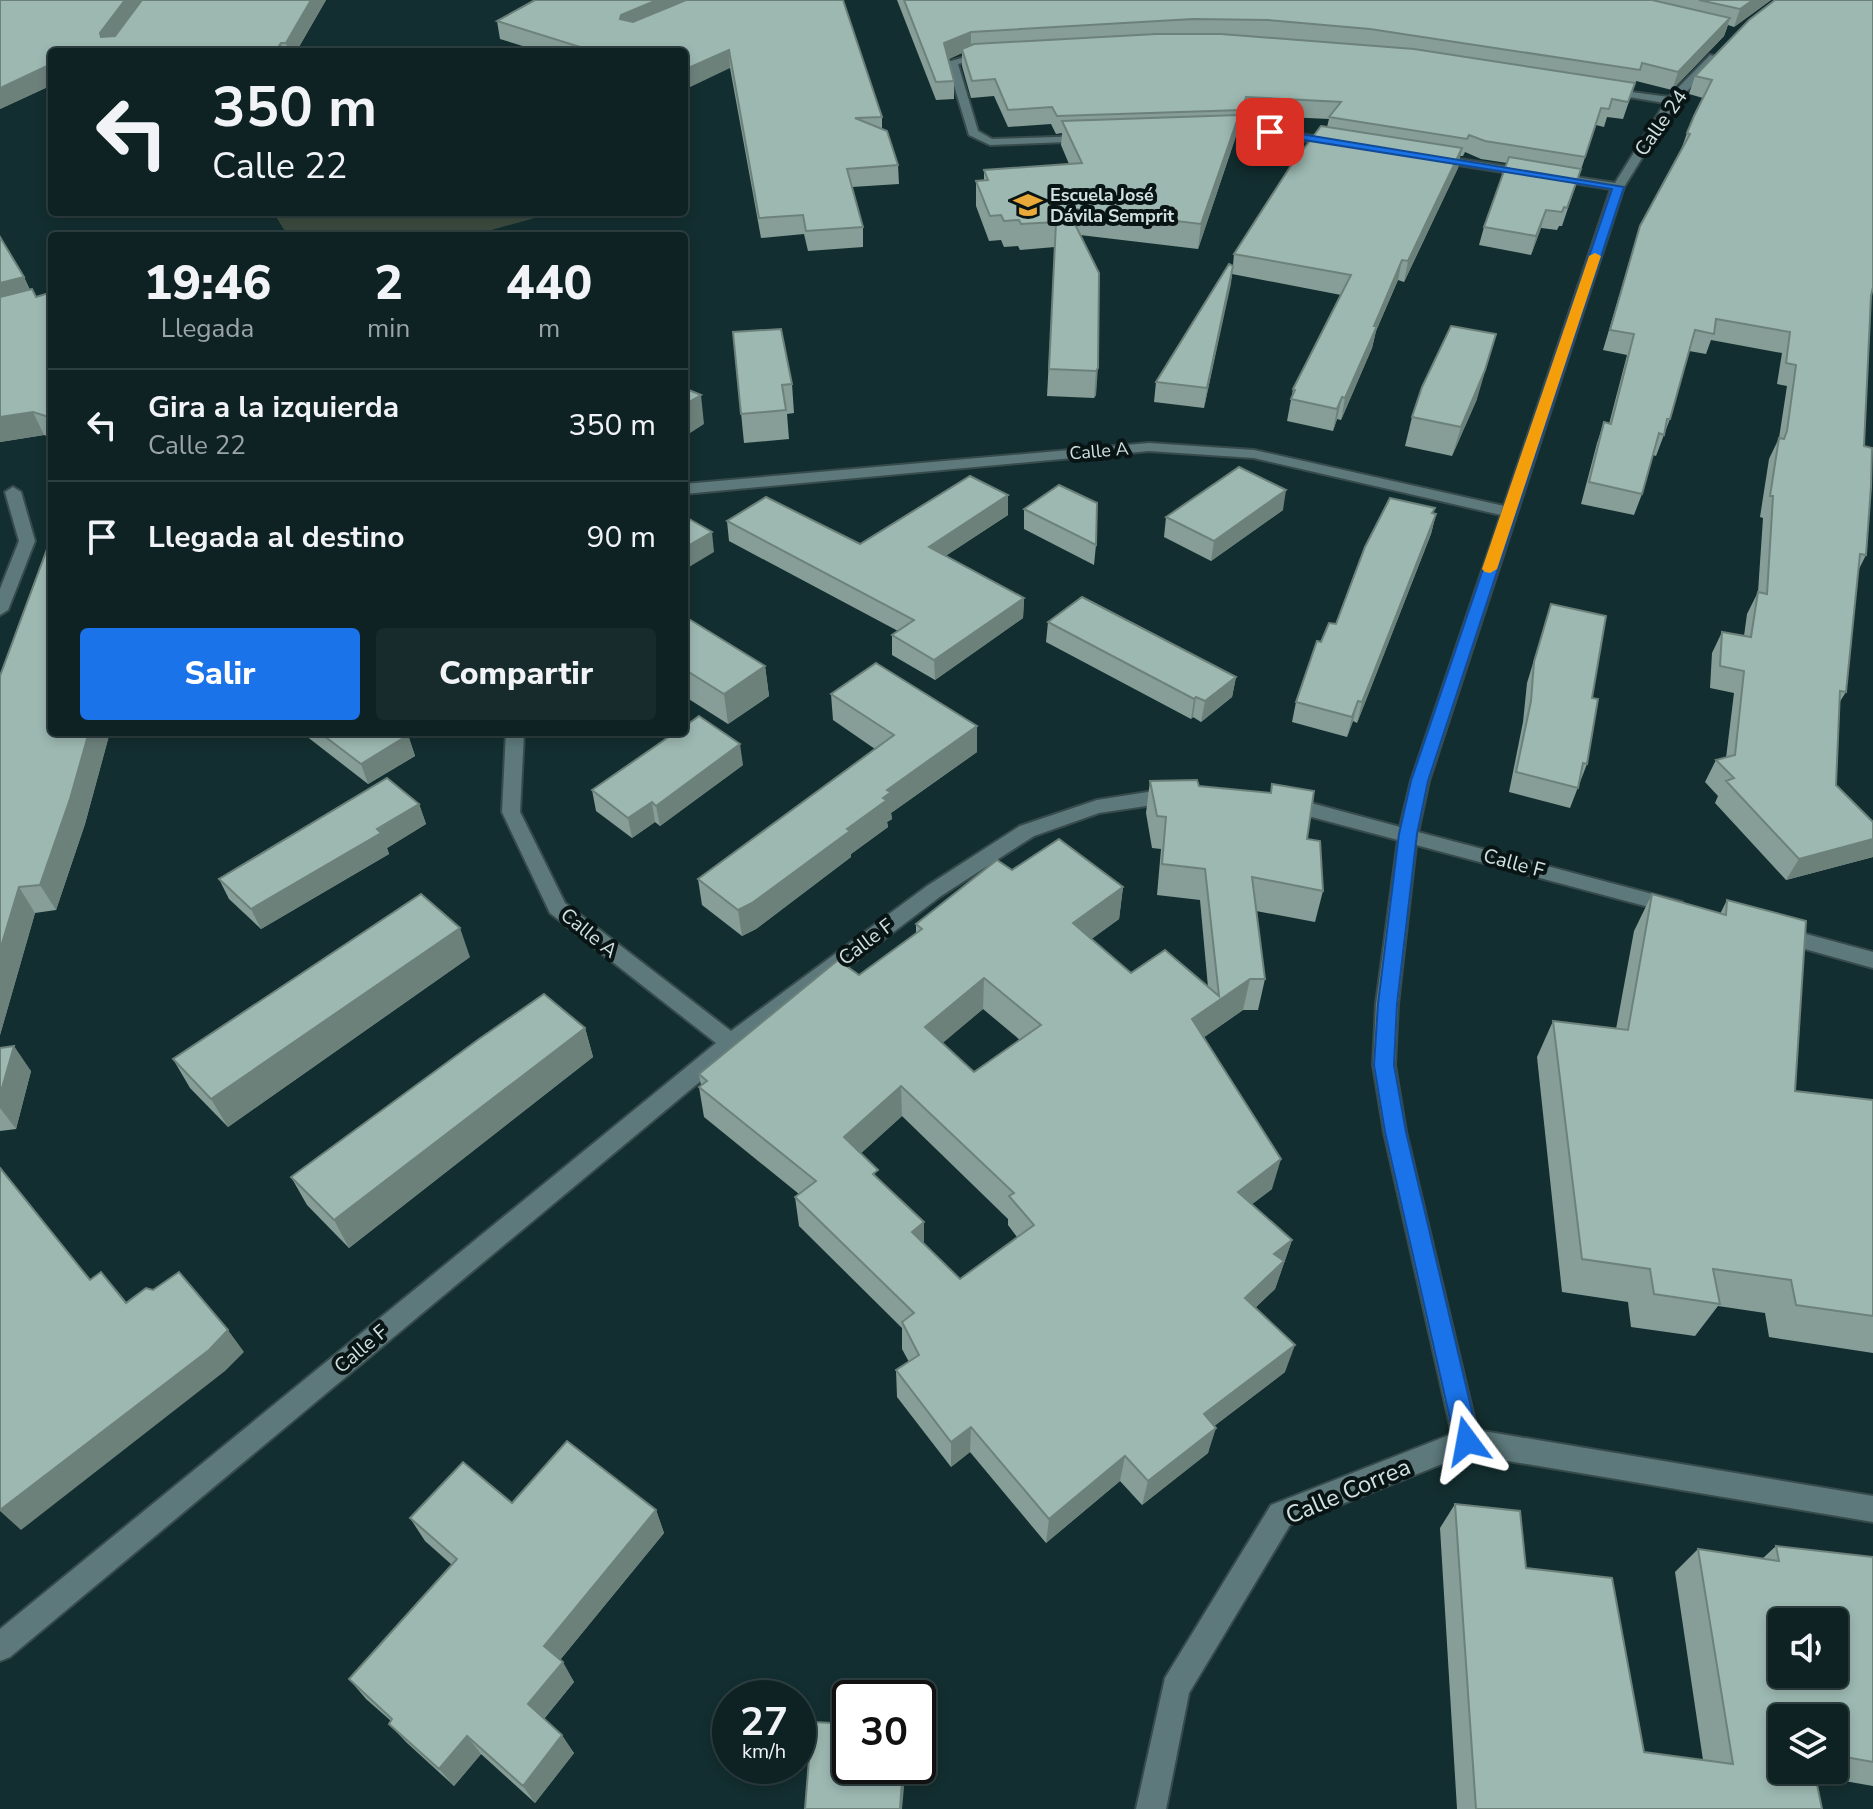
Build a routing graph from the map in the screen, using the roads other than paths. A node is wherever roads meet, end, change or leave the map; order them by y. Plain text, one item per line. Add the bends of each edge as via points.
1 (1726, 44) edge
2 (1001, 54) edge
3 (1594, 89) edge
4 (1672, 101) junction
5 (1193, 135) edge
6 (1102, 138) edge
7 (1346, 144) edge
8 (1421, 156) edge
9 (1618, 187) junction
10 (688, 489) edge
11 (13, 492) dead end
12 (1509, 512) junction
13 (0, 610) edge
14 (515, 736) edge
15 (1191, 795) edge
16 (1261, 800) edge
17 (1408, 834) junction
18 (1693, 911) edge
19 (1753, 928) edge
20 (1873, 960) edge
21 (731, 1043) junction
22 (1467, 1441) junction
23 (1873, 1509) edge
24 (2, 1641) edge
25 (1151, 1809) edge

1 - 4 street, Calle 24
2 - 6 street via 952,62 973,133 990,142
3 - 4 street
4 - 9 street, Calle 24
5 - 7 street via 1270,132
8 - 9 street
9 - 12 street, Calle 24
10 - 12 street, Calle A via 1149,447 1254,454
11 - 13 street via 27,541
12 - 17 street, Calle 24 via 1420,781
14 - 21 street, Calle A via 511,812 557,908
15 - 21 street, Calle F via 1163,794 1097,807 1027,831 934,891
16 - 17 street, Calle F
17 - 18 street, Calle F
17 - 22 street, Calle 24 via 1384,1065
19 - 20 street
21 - 24 street, Calle F
22 - 23 street
22 - 25 street, Calle Correa via 1281,1515 1175,1688

